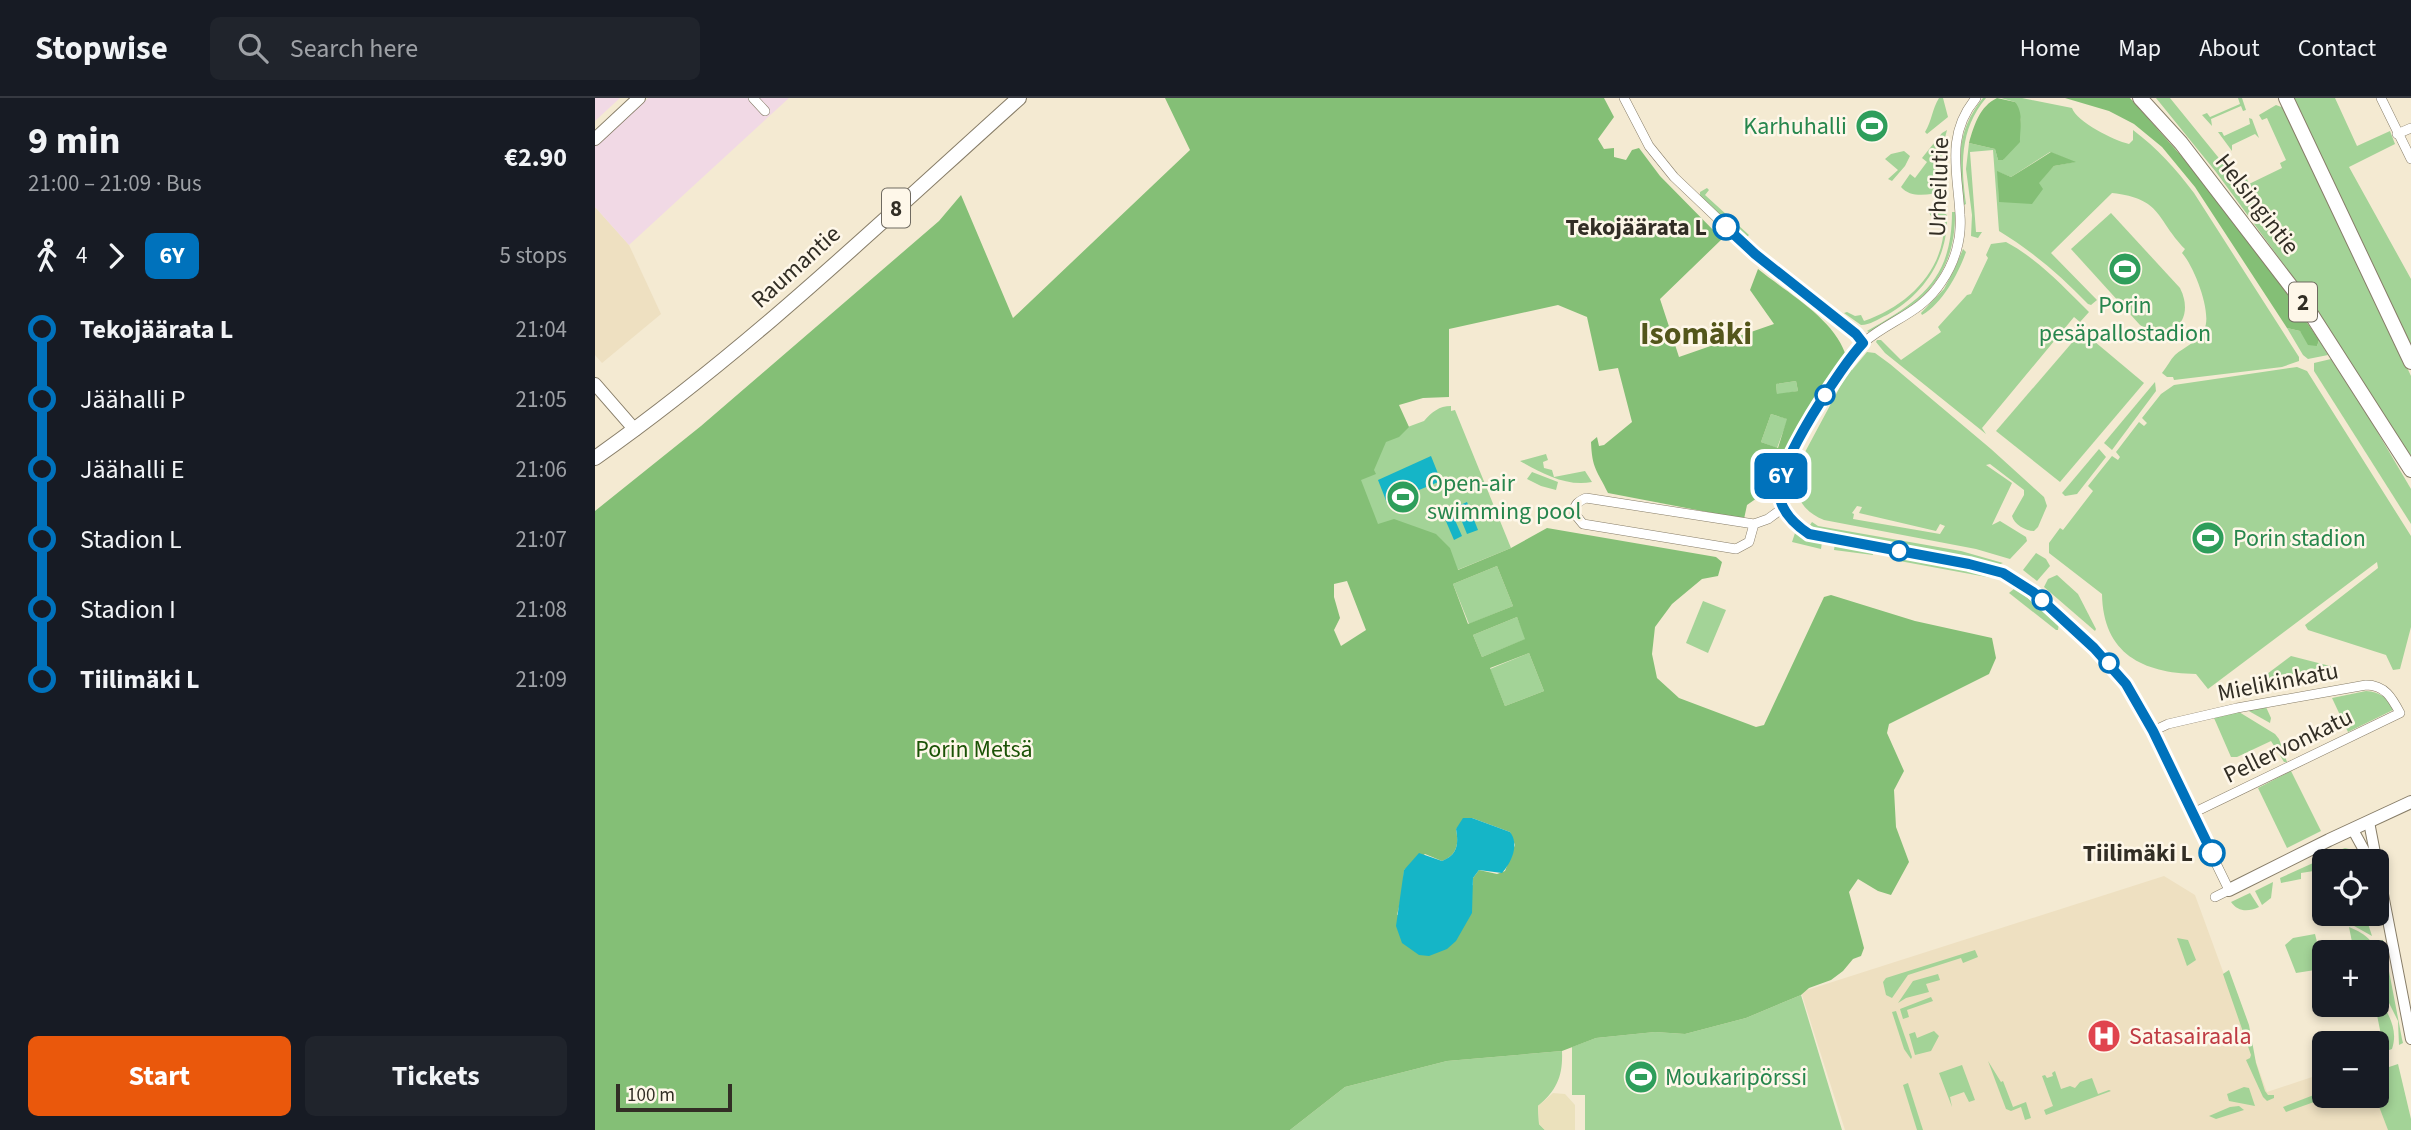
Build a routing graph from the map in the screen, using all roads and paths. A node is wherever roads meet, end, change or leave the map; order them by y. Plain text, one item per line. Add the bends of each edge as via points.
1 (639, 98) edge
2 (753, 98) edge
3 (1019, 98) edge
4 (1624, 98) edge
5 (1976, 98) edge
6 (2140, 98) edge
7 (2149, 98) edge
8 (2286, 98) edge
9 (2381, 98) edge
10 (765, 111) dead end
11 (2411, 128) edge
12 (2397, 134) junction
13 (595, 139) edge
14 (2181, 143) junction
15 (2411, 159) edge
16 (1863, 343) junction
17 (2411, 362) edge
18 (595, 384) edge
19 (635, 430) junction
20 (595, 458) edge
21 (2411, 470) edge
22 (1783, 508) junction
23 (1754, 524) junction
24 (2400, 713) joint
25 (2153, 731) junction
26 (2411, 802) edge
27 (2193, 813) junction
28 (2369, 822) junction
29 (2353, 830) junction
30 (2363, 849) edge
31 (2374, 849) edge
32 (2229, 890) junction
33 (2215, 897) dead end
34 (2389, 926) edge
35 (2411, 1039) edge

1 - 13 main road
2 - 10 street
3 - 19 main road, Raumantie / 8 via 774,318
4 - 16 street via 1649,146 1674,177 1755,254
5 - 16 street, Urheilutie via 1962,121 1956,146 1954,170 1961,216 1952,263 1931,297
6 - 14 main road, Helsingintie / 2
7 - 14 main road, Helsingintie / 2
8 - 17 main road
9 - 12 street
11 - 12 street
12 - 15 street
14 - 21 main road, Helsingintie / 2 via 2306,306
16 - 22 street, Urheilutie via 1840,370 1782,470
18 - 19 main road
19 - 20 main road, Raumantie / 8
22 - 23 street
22 - 25 street via 1809,534 1969,564 2015,580 2107,661
23 - 23 street via 1587,498 1574,508 1583,524 1736,549 1749,542
24 - 25 street, Mielikinkatu via 2388,693 2367,685 2237,708
24 - 27 street, Pellervonkatu
25 - 27 street
26 - 28 main road
27 - 32 street
28 - 29 main road
28 - 31 street
29 - 30 street
29 - 32 main road
32 - 33 street
34 - 35 street

